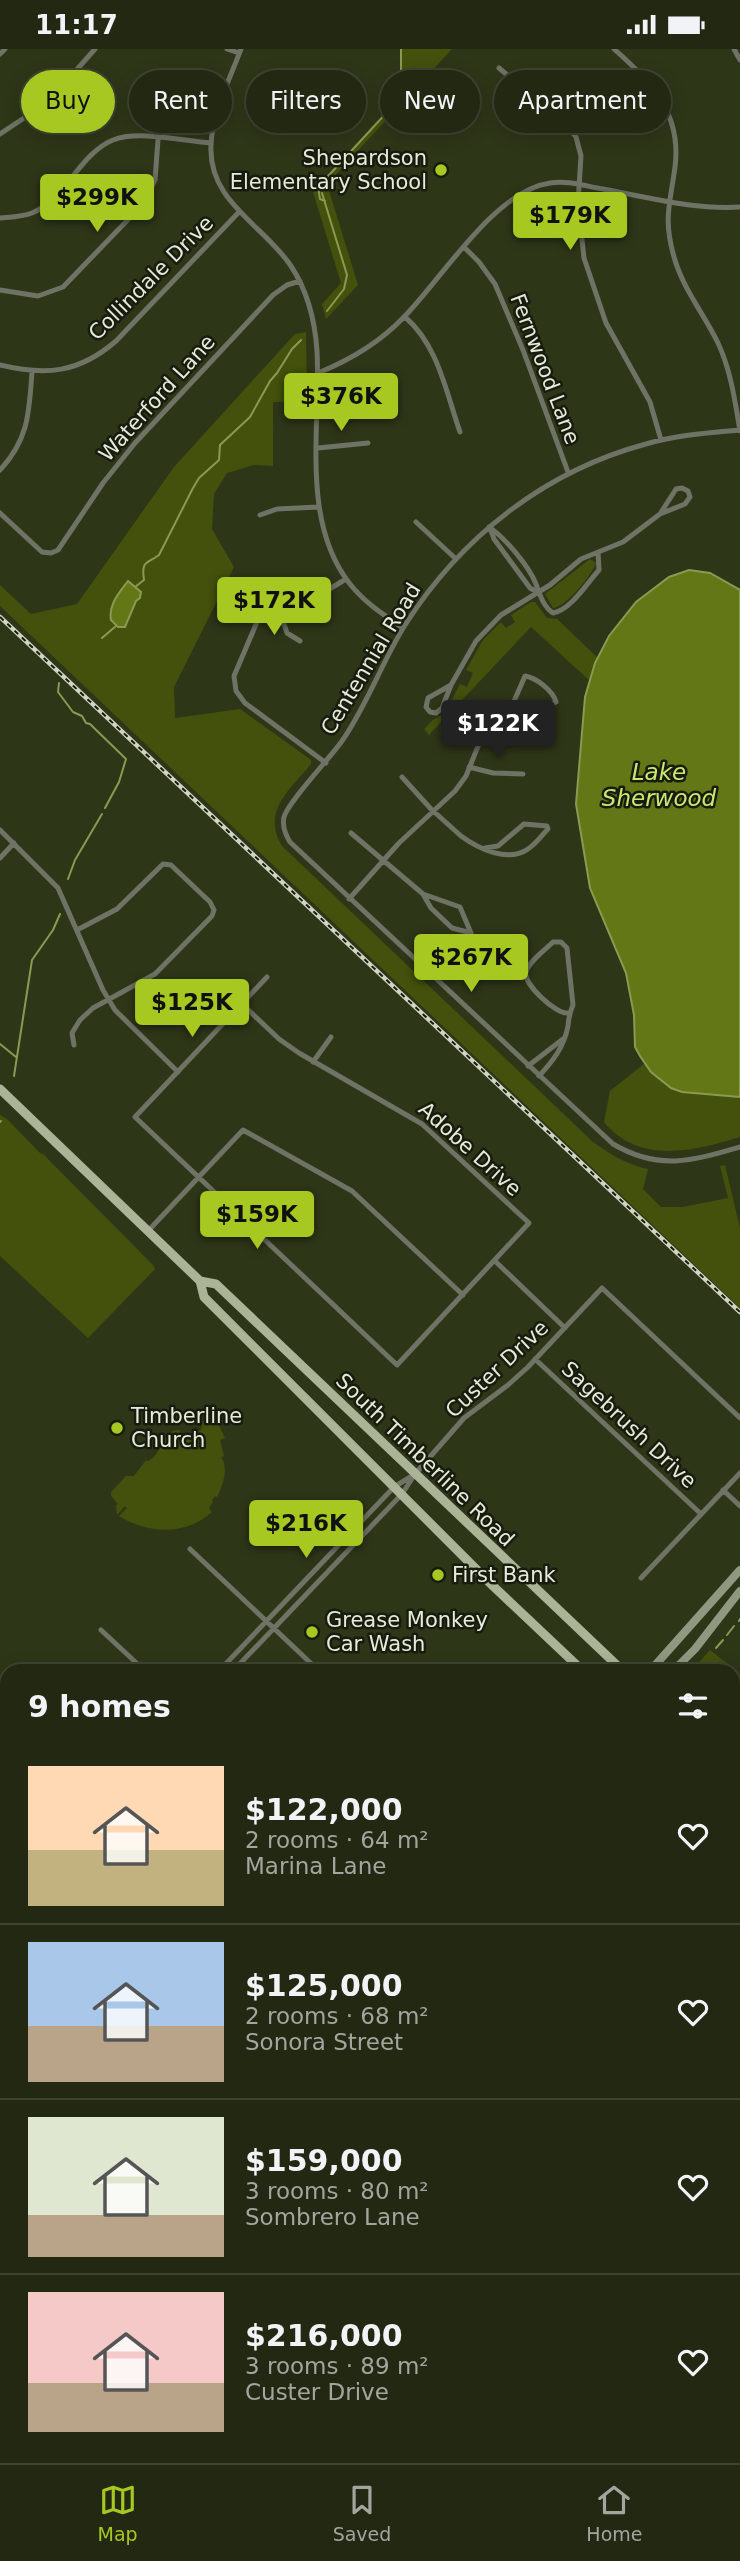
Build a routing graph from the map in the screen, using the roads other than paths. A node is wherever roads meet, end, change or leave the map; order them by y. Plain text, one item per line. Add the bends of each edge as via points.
1 (5, 49) edge
2 (95, 49) edge
3 (227, 49) edge
4 (614, 49) edge
5 (734, 49) edge
6 (240, 51) edge
7 (0, 54) edge
8 (740, 60) edge
9 (499, 68) dead end
10 (158, 133) edge
11 (0, 134) edge
12 (158, 138) junction
13 (211, 143) junction
14 (579, 185) junction
15 (668, 201) junction
16 (740, 207) edge
17 (239, 212) junction
18 (0, 218) edge
19 (464, 247) junction
20 (300, 281) junction
21 (0, 290) edge
22 (405, 317) junction
23 (0, 365) edge
24 (32, 372) junction
25 (318, 373) junction
26 (740, 430) edge
27 (460, 432) dead end
28 (661, 440) junction
29 (368, 443) dead end
30 (318, 448) junction
31 (0, 470) edge
32 (568, 472) junction
33 (318, 507) junction
34 (0, 513) edge
35 (660, 514) junction
36 (260, 515) dead end
37 (416, 522) dead end
38 (489, 527) junction
39 (598, 552) junction
40 (456, 559) junction
41 (346, 579) junction
42 (537, 592) junction
43 (278, 606) junction
44 (403, 628) junction
45 (300, 641) dead end
46 (451, 685) junction
47 (508, 715) junction
48 (453, 717) dead end
49 (481, 739) junction
50 (326, 763) junction
51 (469, 767) junction
52 (523, 774) dead end
53 (402, 777) dead end
54 (434, 809) junction
55 (0, 830) edge
56 (351, 834) dead end
57 (14, 843) junction
58 (485, 848) junction
59 (0, 858) edge
60 (384, 860) junction
61 (423, 894) junction
62 (349, 899) junction
63 (77, 930) junction
64 (267, 977) dead end
65 (108, 1000) junction
66 (242, 1004) junction
67 (567, 1013) junction
68 (331, 1037) dead end
69 (563, 1039) junction
70 (74, 1045) dead end
71 (313, 1062) junction
72 (528, 1066) junction
73 (178, 1072) junction
74 (539, 1076) junction
75 (0, 1090) edge
76 (740, 1147) edge
77 (198, 1178) junction
78 (148, 1231) junction
79 (495, 1261) junction
80 (200, 1281) junction
81 (463, 1295) junction
82 (565, 1328) junction
83 (535, 1359) junction
84 (740, 1418) edge
85 (740, 1472) edge
86 (415, 1474) junction
87 (394, 1487) junction
88 (723, 1490) junction
89 (402, 1494) junction
90 (740, 1506) edge
91 (701, 1514) junction
92 (190, 1549) dead end
93 (740, 1570) edge
94 (641, 1578) dead end
95 (740, 1585) edge
96 (740, 1591) edge
97 (740, 1600) edge
98 (730, 1604) junction
99 (266, 1621) junction
100 (274, 1628) junction
101 (101, 1630) dead end
102 (137, 1664) edge
103 (226, 1664) edge
104 (240, 1664) edge
105 (312, 1664) edge
106 (576, 1664) edge
107 (616, 1664) edge
108 (656, 1664) edge
109 (680, 1664) edge

1 - 7 street
2 - 11 street via 48,102
3 - 6 street
4 - 15 street via 651,84 670,120 675,160
5 - 8 street
6 - 13 street
9 - 14 street via 576,137 581,156
10 - 12 street
12 - 13 street
12 - 18 street via 133,136 107,143 46,205 24,216
12 - 21 street via 155,180 148,197 69,283 38,296
13 - 17 street via 219,185
14 - 15 street
14 - 19 street via 562,181 520,194
14 - 28 street via 584,258 599,306 644,387
15 - 16 street
15 - 26 street via 667,222 675,259 724,358
17 - 20 street via 273,243
17 - 24 street, Collindale Drive via 105,350 67,368
19 - 22 street
19 - 32 street, Fernwood Lane via 495,284
20 - 25 street via 313,315
20 - 34 street, Waterford Lane via 273,295 135,443 55,552 42,552
22 - 25 street via 362,352
22 - 27 street via 433,352
23 - 24 street, Collindale Drive
24 - 31 street via 23,436
25 - 30 street
26 - 28 street, Centennial Road
28 - 32 street, Centennial Road
29 - 30 street
30 - 33 street
32 - 38 street, Centennial Road
33 - 36 street via 277,509
33 - 41 street via 329,547
35 - 35 street via 685,505 688,491 676,489
35 - 39 street via 623,542
37 - 40 street
38 - 40 street, Centennial Road
38 - 42 street
39 - 42 street
39 - 42 street via 599,570 560,611 549,611
40 - 44 street, Centennial Road
41 - 43 street via 323,593
41 - 44 street via 370,605
42 - 46 street via 488,627
43 - 45 street via 287,633
43 - 50 street via 257,622 236,666 235,687 245,703
44 - 50 street, Centennial Road via 356,718
46 - 46 street via 442,708 430,712 428,698
47 - 47 street via 525,676 556,700 556,702
47 - 49 street
48 - 49 street
49 - 51 street
50 - 62 street, Centennial Road via 286,811 283,824 290,842
51 - 52 street
51 - 54 street via 455,791
53 - 54 street
54 - 58 street via 461,836
54 - 60 street
55 - 57 street
56 - 60 street
57 - 59 street
57 - 63 street via 58,888
58 - 58 street via 498,845 524,824 548,829 527,850 511,856
60 - 61 street
60 - 62 street
61 - 61 street via 460,907 471,932 452,928
62 - 72 street
63 - 65 street
63 - 65 street via 117,909 163,864 171,865 211,902 212,916 155,974
64 - 66 street
65 - 70 street via 80,1020 72,1033
65 - 73 street
66 - 71 street, Adobe Drive via 279,1039
66 - 73 street
67 - 67 street via 572,1005 568,952 565,944 553,942 527,968 526,978 557,1011
67 - 69 street
68 - 71 street
69 - 72 street
69 - 74 street
71 - 79 street, Adobe Drive via 422,1123 529,1223
72 - 74 street
73 - 77 street via 135,1117
74 - 76 street via 613,1144 636,1156 684,1161
75 - 78 main road, South Timberline Road
77 - 78 street
77 - 81 street via 243,1130 352,1191
77 - 81 street via 397,1365
78 - 80 main road, South Timberline Road
79 - 81 street
79 - 82 street, Sagebrush Drive
80 - 86 main road, South Timberline Road via 216,1284
80 - 87 main road, South Timberline Road via 204,1297
82 - 83 street, Custer Drive
82 - 84 street, Custer Drive via 602,1288
83 - 86 street, Custer Drive via 464,1419
83 - 91 street, Sagebrush Drive
85 - 88 street
86 - 87 street, Custer Drive
86 - 89 street, Custer Drive
86 - 107 main road, South Timberline Road
87 - 89 main road, South Timberline Road
87 - 99 street, Custer Drive
88 - 90 street, Sagebrush Drive
88 - 91 street
89 - 100 street, Custer Drive
89 - 106 main road, South Timberline Road
91 - 94 street
92 - 99 street
93 - 108 main road
95 - 98 main road
96 - 98 main road
97 - 98 main road
98 - 109 main road
99 - 100 street
99 - 103 street, Custer Drive
100 - 104 street, Custer Drive
100 - 105 street
101 - 102 street

